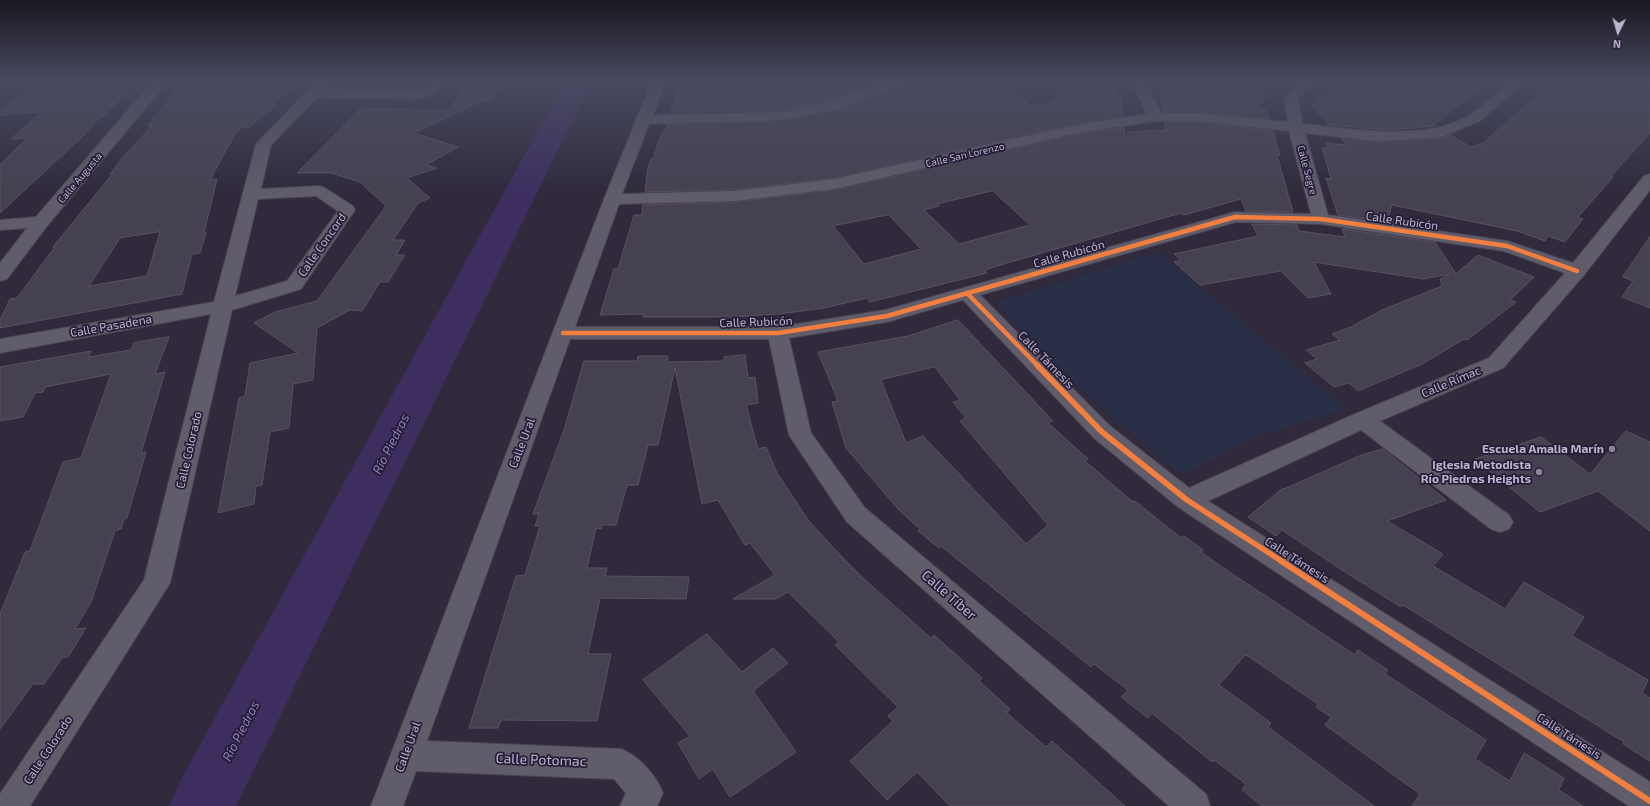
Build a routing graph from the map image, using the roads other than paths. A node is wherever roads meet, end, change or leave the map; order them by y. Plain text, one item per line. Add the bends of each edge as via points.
1 (129, 119) edge
2 (288, 119) edge
3 (693, 119) edge
4 (1145, 119) edge
5 (1212, 119) edge
6 (1294, 119) edge
7 (1474, 119) edge
8 (645, 120) joint
9 (1296, 128) junction
10 (1650, 179) edge
11 (250, 195) junction
12 (612, 199) junction
13 (1321, 219) junction
14 (41, 222) junction
15 (0, 225) edge
16 (1577, 271) junction
17 (0, 275) edge
18 (967, 293) junction
19 (223, 306) junction
20 (778, 333) junction
21 (563, 334) junction
22 (0, 346) edge
23 (1363, 420) junction
24 (1187, 500) junction
25 (1500, 522) dead end
26 (405, 755) junction
27 (1650, 801) edge
28 (11, 806) edge
29 (387, 806) edge
30 (636, 806) edge
31 (1193, 806) edge

1 - 14 street, Calle Augusta
2 - 11 street, Calle Colorado via 264,144
3 - 8 street
4 - 12 street, Calle San Lorenzo via 1077,129 834,184 735,196
5 - 9 street, Calle San Lorenzo
6 - 9 street, Calle Segre
7 - 9 street, Calle San Lorenzo via 1441,133 1378,136
8 - 12 street, Calle Ural
9 - 13 street, Calle Segre
10 - 16 street, Calle Rímac
11 - 19 street, Calle Colorado
11 - 19 street, Calle Concord via 319,191 347,210 294,284
12 - 21 street, Calle Ural
13 - 16 street, Calle Rubicón via 1507,246
13 - 18 street, Calle Rubicón via 1235,217
14 - 15 street
14 - 17 street, Calle Augusta
16 - 23 street, Calle Rímac via 1496,363
18 - 20 street, Calle Rubicón via 888,316
18 - 24 street, Calle Támesis via 1102,432
19 - 22 street, Calle Pasadena
19 - 28 street, Calle Colorado via 157,584
20 - 21 street, Calle Rubicón
20 - 31 street, Calle Tíber via 800,435 856,515
21 - 26 street, Calle Ural
23 - 24 street, Calle Rímac
23 - 25 street
24 - 27 street, Calle Támesis
26 - 29 street, Calle Ural
26 - 30 street, Calle Potomac via 621,764 647,793

